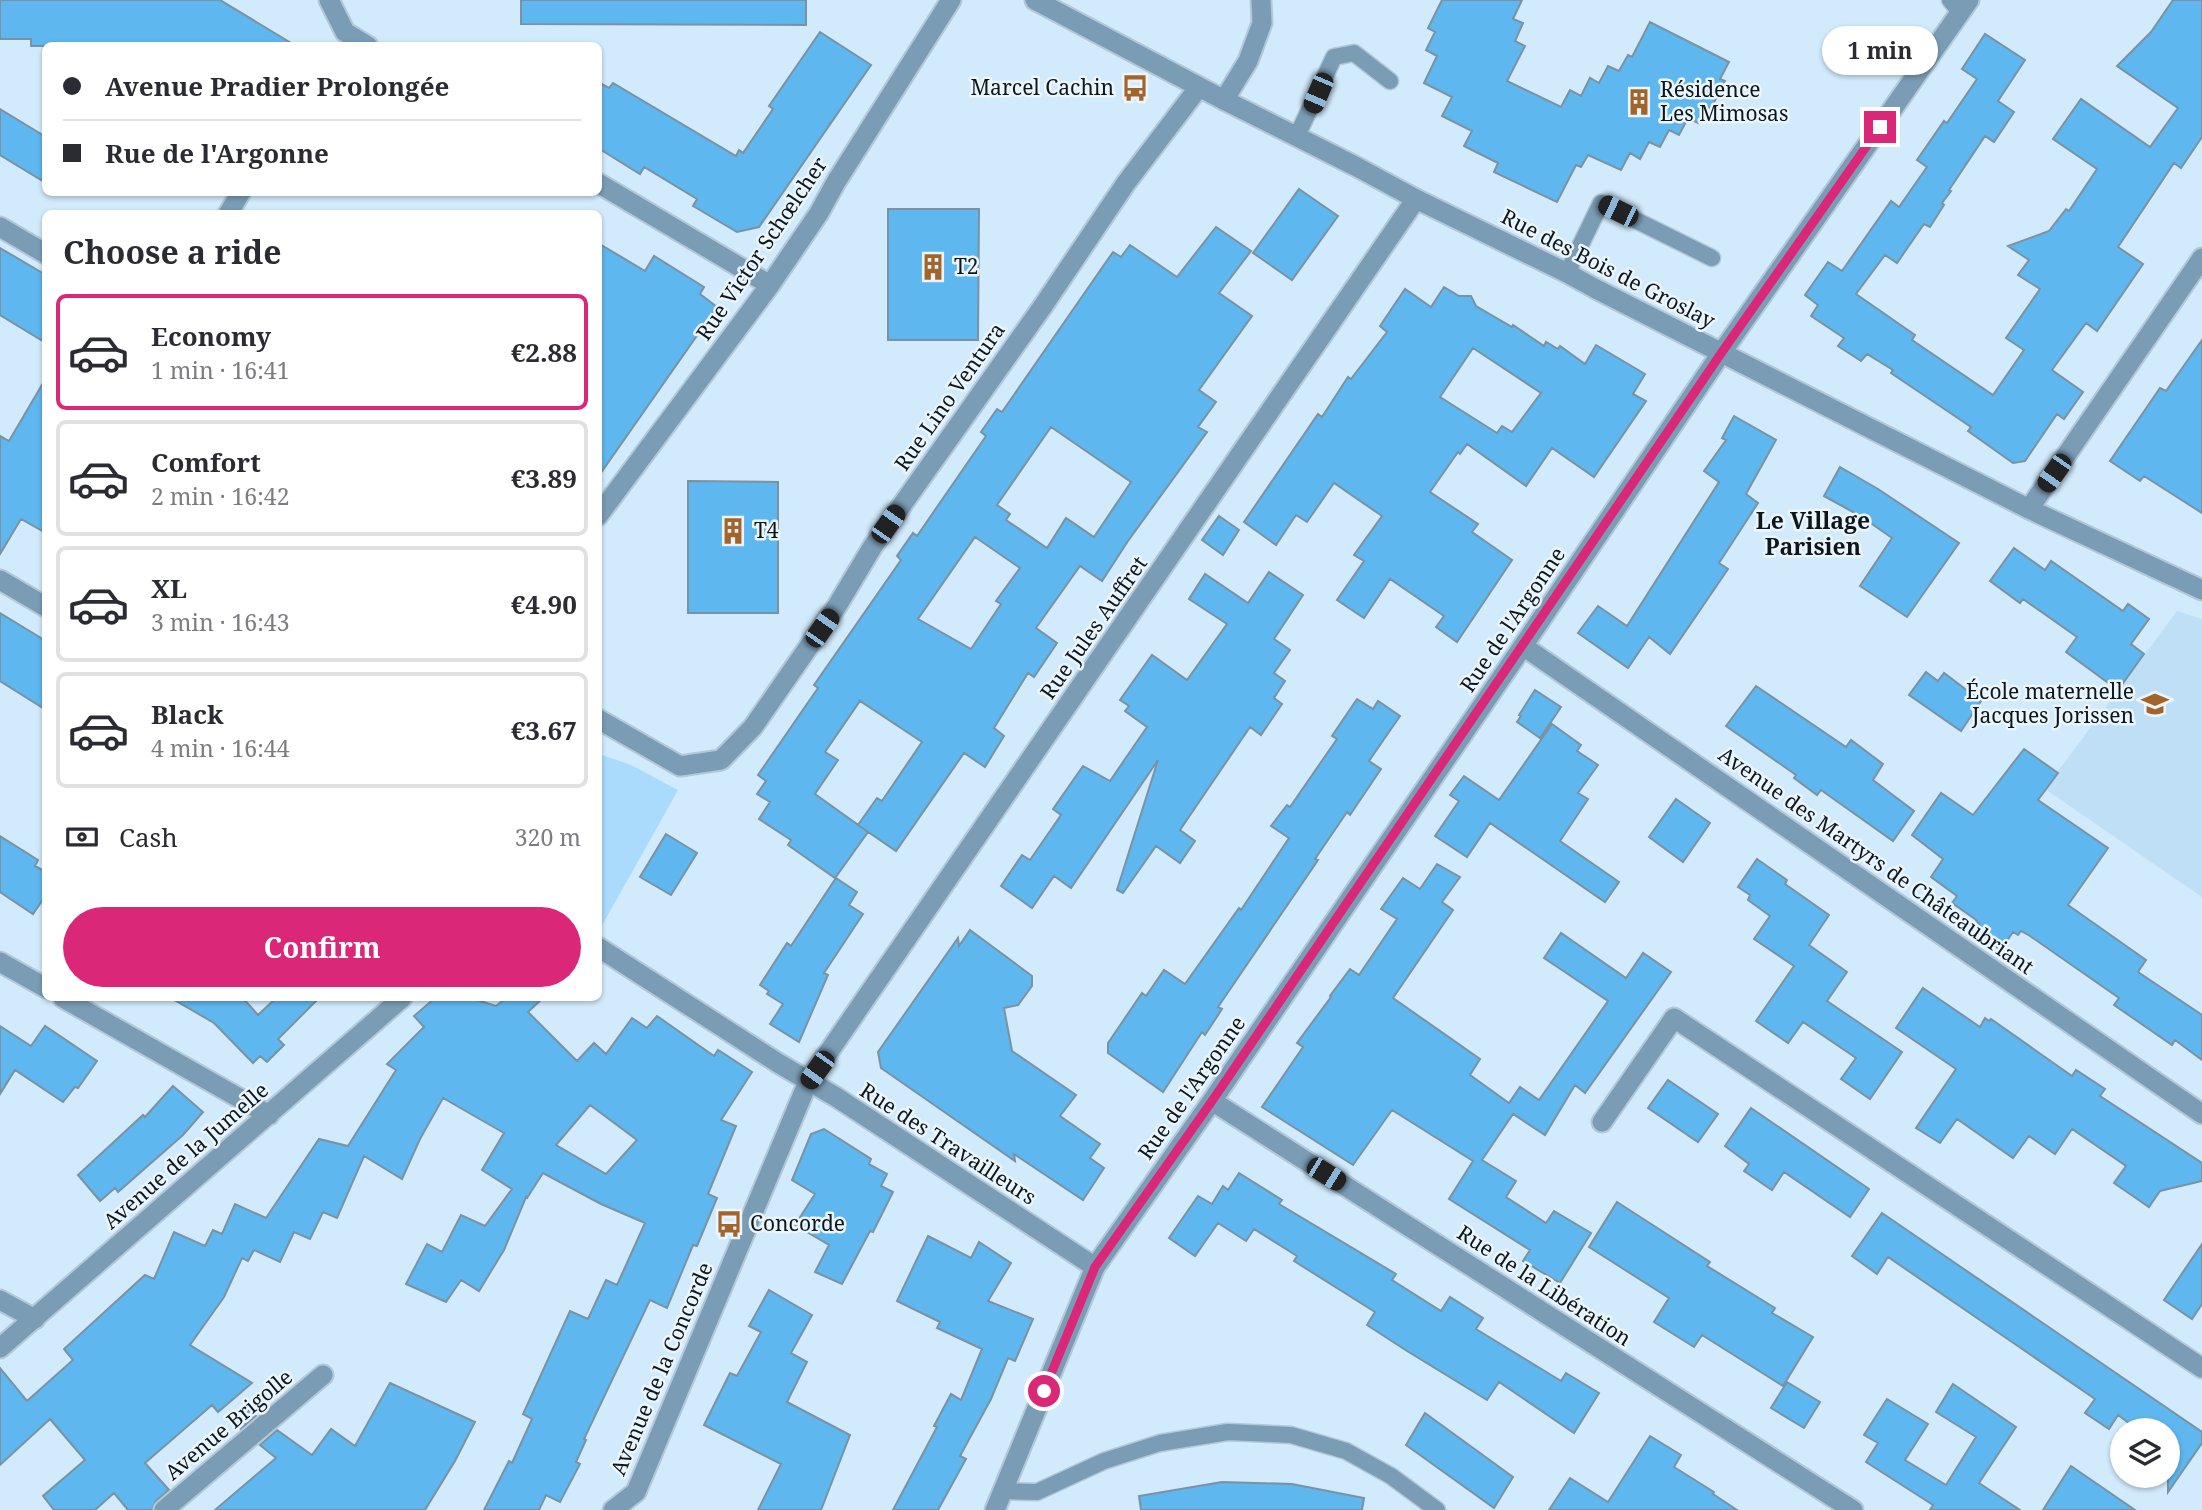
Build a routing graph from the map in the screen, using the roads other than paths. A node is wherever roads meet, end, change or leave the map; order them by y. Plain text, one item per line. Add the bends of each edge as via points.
1 (329, 0) edge
2 (951, 0) edge
3 (1035, 0) edge
4 (1261, 0) edge
5 (1959, 4) edge
6 (341, 39) edge
7 (1390, 81) dead end
8 (1199, 87) junction
9 (1224, 100) junction
10 (1297, 136) junction
11 (602, 185) edge
12 (1416, 199) junction
13 (0, 227) edge
14 (42, 252) edge
15 (1712, 258) dead end
16 (2202, 258) edge
17 (1567, 272) junction
18 (770, 285) junction
19 (1722, 352) junction
20 (2029, 509) junction
21 (602, 511) edge
22 (0, 580) edge
23 (2202, 590) edge
24 (42, 605) edge
25 (1523, 646) junction
26 (602, 721) edge
27 (602, 950) edge
28 (0, 962) edge
29 (42, 986) edge
30 (67, 1001) edge
31 (399, 1001) edge
32 (808, 1082) junction
33 (1212, 1101) junction
34 (2202, 1114) edge
35 (269, 1115) junction
36 (1602, 1122) dead end
37 (1095, 1267) junction
38 (0, 1300) edge
39 (35, 1319) junction
40 (0, 1348) edge
41 (2202, 1368) edge
42 (323, 1375) dead end
43 (1002, 1490) junction
44 (164, 1510) edge
45 (613, 1510) edge
46 (995, 1510) edge
47 (1437, 1510) edge
48 (1853, 1510) edge

1 - 6 street
2 - 18 street, Rue Victor Schœlcher
3 - 8 street, Rue des Bois de Groslay
4 - 9 street via 1262,23 1253,48
5 - 19 street, Rue de l'Argonne
7 - 10 lane via 1354,53 1334,57
8 - 9 street, Rue des Bois de Groslay
8 - 26 street, Rue Lino Ventura via 1126,183 873,546 753,727 720,760 680,766
9 - 10 street, Rue des Bois de Groslay
10 - 12 street, Rue des Bois de Groslay
11 - 18 street
12 - 17 street, Rue des Bois de Groslay
12 - 32 street, Rue Jules Auffret
13 - 14 street
15 - 17 lane via 1601,204
16 - 20 street
17 - 19 street, Rue des Bois de Groslay
18 - 21 street, Rue Victor Schœlcher
19 - 20 street, Rue des Bois de Groslay
19 - 25 street, Rue de l'Argonne
20 - 23 street, Rue des Bois de Groslay
22 - 24 street
25 - 33 street, Rue de l'Argonne
25 - 34 street, Avenue des Martyrs de Châteaubriant
27 - 32 street, Rue des Travailleurs
28 - 29 street
30 - 35 street
31 - 35 street, Avenue de la Jumelle
32 - 37 street, Rue des Travailleurs
32 - 45 street, Avenue de la Concorde via 636,1492
33 - 37 street, Rue de l'Argonne
33 - 48 street, Rue de la Libération
35 - 39 street, Avenue de la Jumelle
36 - 41 street via 1674,1018
37 - 43 street, Rue de l'Argonne
38 - 39 street
39 - 40 street, Avenue de la Jumelle
42 - 44 street, Avenue Brigolle
43 - 46 street, Rue de l'Argonne
43 - 47 lane via 1037,1492 1104,1461 1160,1443 1228,1432 1278,1434 1346,1451 1391,1476

